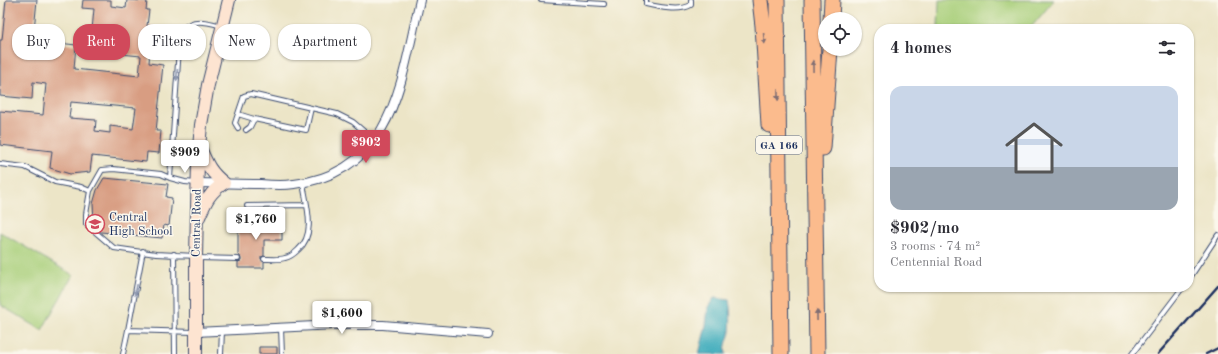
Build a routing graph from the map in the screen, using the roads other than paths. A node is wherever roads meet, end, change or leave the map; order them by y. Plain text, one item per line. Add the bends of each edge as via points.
1 (229, 0) edge
2 (420, 0) edge
3 (541, 0) edge
4 (646, 0) edge
5 (691, 0) edge
6 (760, 0) edge
7 (777, 0) edge
8 (812, 0) edge
9 (832, 0) edge
10 (604, 4) dead end
11 (831, 12) edge
12 (223, 24) edge
13 (214, 25) edge
14 (829, 56) edge
15 (214, 60) edge
16 (311, 108) junction
17 (238, 114) junction
18 (254, 119) junction
19 (238, 128) dead end
20 (246, 130) dead end
21 (375, 140) junction
22 (199, 147) junction
23 (0, 164) edge
24 (170, 178) junction
25 (196, 183) junction
26 (224, 183) junction
27 (303, 183) junction
28 (90, 191) junction
29 (306, 205) junction
30 (246, 206) dead end
31 (815, 217) junction
32 (196, 223) junction
33 (1218, 235) edge
34 (143, 251) junction
35 (174, 254) junction
36 (196, 257) junction
37 (238, 259) dead end
38 (264, 259) dead end
39 (1194, 271) edge
40 (780, 290) junction
41 (1179, 292) edge
42 (281, 328) junction
43 (128, 330) junction
44 (222, 331) junction
45 (175, 332) junction
46 (196, 332) junction
47 (488, 334) dead end
48 (123, 354) edge
49 (175, 354) edge
50 (196, 354) edge
51 (221, 354) edge
52 (282, 354) edge
53 (781, 354) edge
54 (817, 354) edge
55 (1132, 354) edge

1 - 12 street, Central Road
2 - 21 street via 393,109
3 - 10 lane
4 - 5 lane via 646,4 666,8 688,7
6 -> 40 highway via 770,130 772,234
7 -> 40 highway, GA 166
31 -> 8 highway, GA 166
9 - 11 highway
13 -> 24 lane via 197,22 183,30 179,48
14 - 31 highway
15 - 22 street, Central Road
16 - 17 lane via 247,94
16 - 18 lane via 306,130
16 - 21 lane via 338,114
17 - 18 lane
17 - 19 lane via 235,123
18 - 20 lane
21 - 27 street via 370,148 351,164 323,178
22 - 25 street, Central Road
22 - 26 street via 210,170
23 - 28 lane via 25,167 55,182
24 - 25 lane
24 - 28 lane via 161,174 102,170
25 - 26 street
25 - 32 street, Central Road
26 - 27 street
26 - 32 street via 207,198
27 - 29 lane
28 - 34 lane via 86,224 114,248
29 - 30 lane
29 - 38 lane via 309,230 302,247 285,258
54 -> 31 highway
32 - 36 street, Central Road
33 - 39 lane
34 - 35 lane
34 -> 43 lane
35 - 36 lane
35 - 45 lane
36 - 37 lane
36 - 46 street, Central Road
40 - 53 highway
41 - 55 lane
42 - 44 street
42 - 47 street via 383,325
42 - 52 lane
43 - 45 lane
43 - 48 lane
44 - 46 street
44 - 51 lane
45 - 46 lane
45 - 49 lane
46 - 50 street, Central Road

